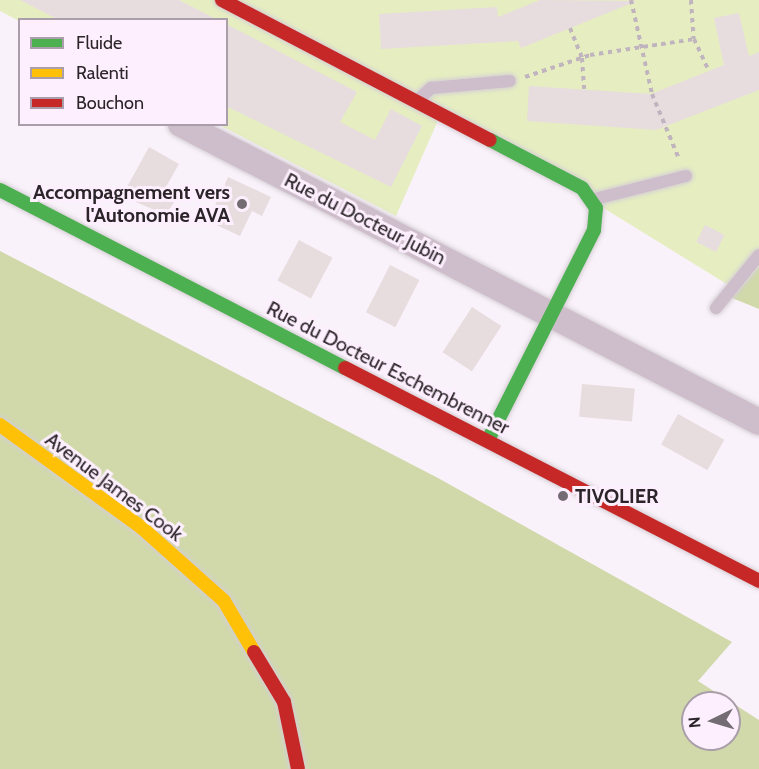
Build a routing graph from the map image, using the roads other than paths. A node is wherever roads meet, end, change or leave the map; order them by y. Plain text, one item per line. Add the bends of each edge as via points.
1 (222, 0) edge
2 (238, 3) edge
3 (510, 81) road end
4 (415, 103) junction
5 (185, 126) edge
6 (686, 176) road end
7 (0, 190) edge
8 (590, 200) junction
9 (759, 255) edge
10 (716, 308) dead end
11 (549, 314) junction
12 (759, 422) edge
13 (0, 426) edge
14 (488, 440) junction
15 (759, 581) edge
16 (298, 769) edge

1 - 2 street
2 - 4 street
3 - 4 lane via 431,88
4 - 8 street via 582,188
5 - 11 street, Rue du Docteur Jubin
6 - 8 lane
7 - 14 street, Rue du Docteur Eschembrenner
8 - 11 street via 596,208 594,230
9 - 10 lane
11 - 12 street, Rue du Docteur Jubin
11 - 14 street
13 - 16 street, Avenue James Cook via 141,527 224,601 285,702
14 - 15 street, Rue du Docteur Eschembrenner

